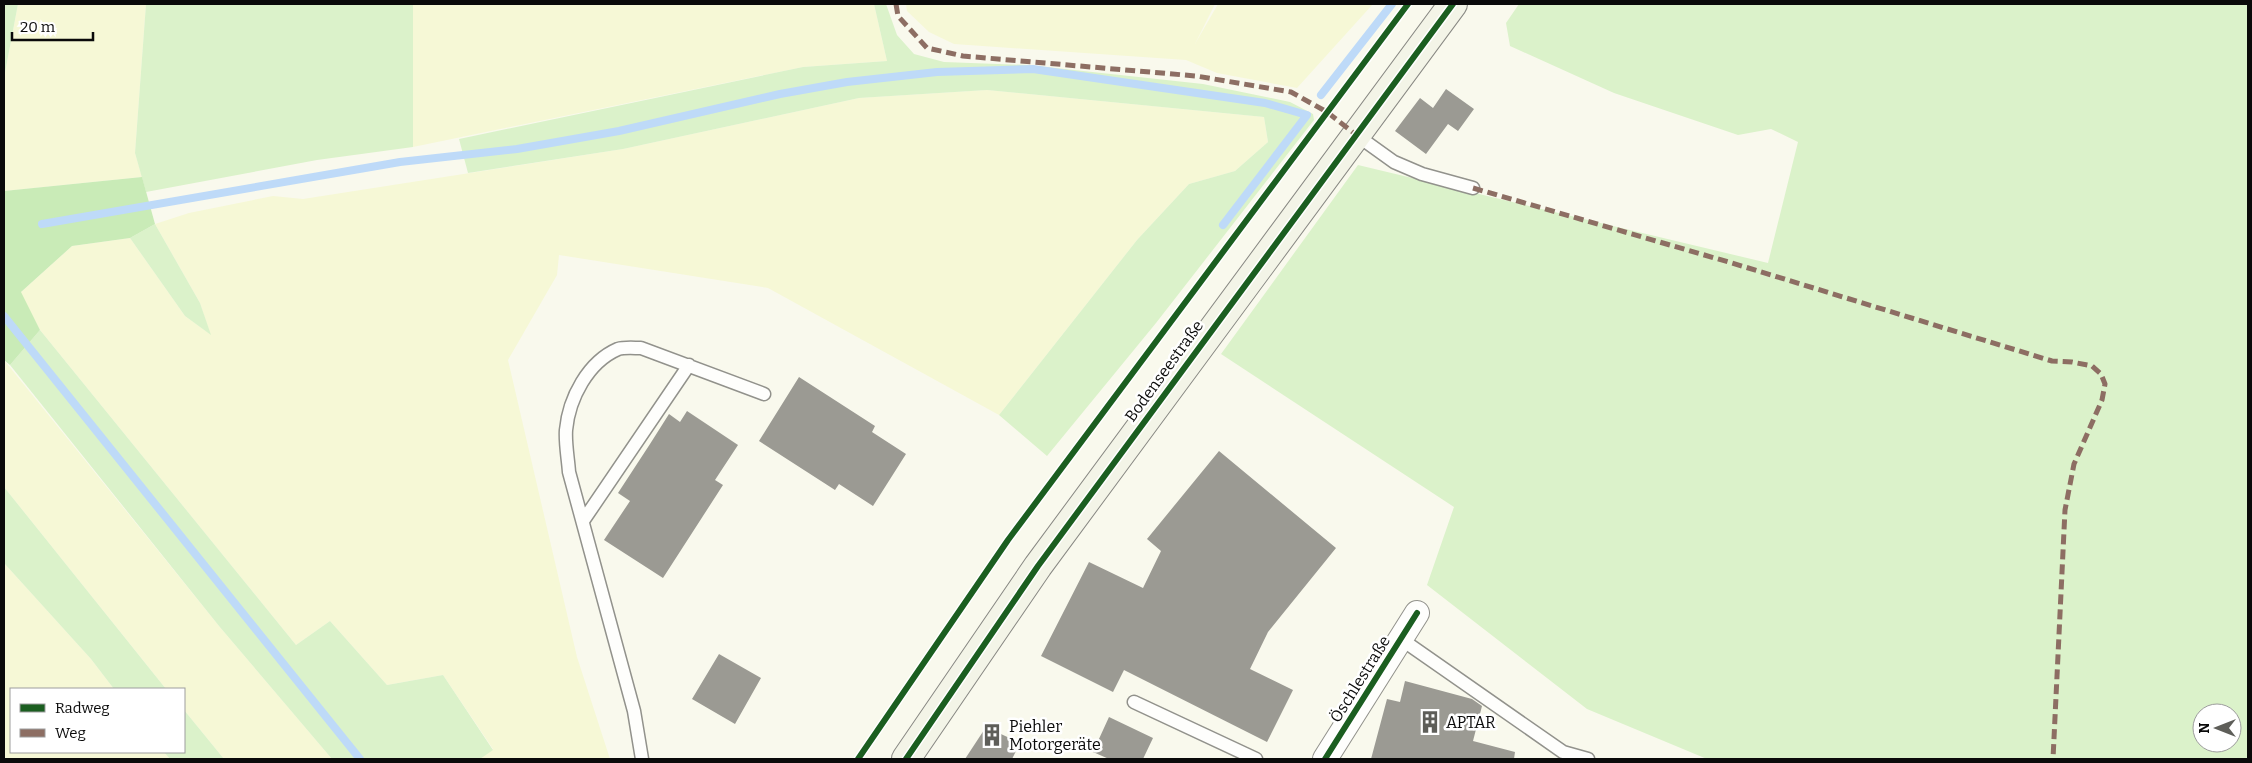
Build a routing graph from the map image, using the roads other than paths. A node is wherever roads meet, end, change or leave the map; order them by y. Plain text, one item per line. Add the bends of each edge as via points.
1 (1453, 4) edge
2 (1355, 134) junction
3 (1473, 188) dead end
4 (689, 365) junction
5 (764, 394) dead end
6 (583, 521) junction
7 (1417, 613) dead end
8 (1401, 639) junction
9 (1134, 702) dead end
10 (642, 759) edge
11 (906, 759) edge
12 (1256, 759) edge
13 (1325, 759) edge
14 (1588, 759) edge

1 - 2 street, Bodenseestraße
2 - 3 lane via 1394,162 1422,174
2 - 11 street, Bodenseestraße via 1038,566
4 - 5 lane
4 - 6 lane
4 - 6 lane via 641,348 619,348 598,362 580,385 569,406 566,431 569,472
6 - 10 lane via 634,711
7 - 8 street, Öschlestraße
8 - 13 street, Öschlestraße
8 - 14 lane via 1563,752
9 - 12 lane

